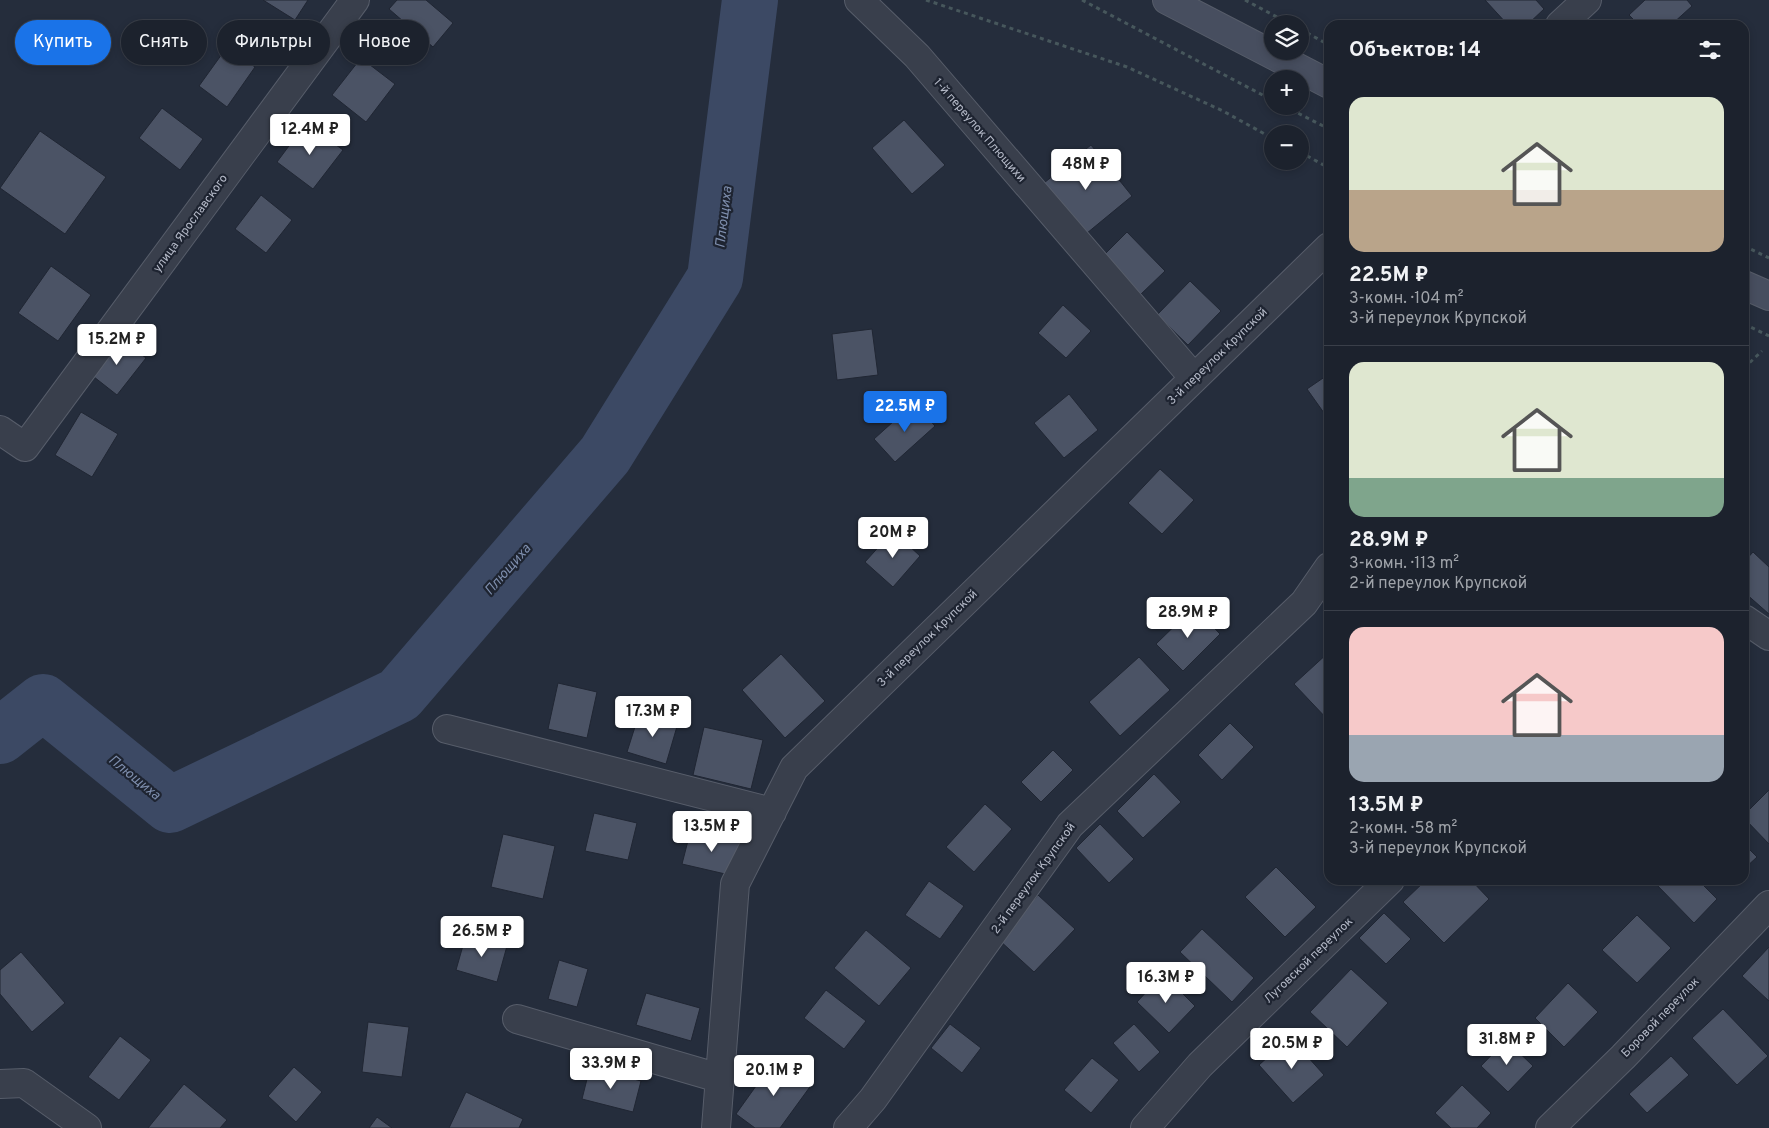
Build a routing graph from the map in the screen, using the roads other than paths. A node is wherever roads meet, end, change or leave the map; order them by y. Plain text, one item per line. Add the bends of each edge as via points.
1 (355, 0) edge
2 (860, 0) edge
3 (1168, 0) edge
4 (1587, 0) edge
5 (1565, 20) edge
6 (1324, 81) edge
7 (1324, 252) edge
8 (1749, 287) edge
9 (1769, 296) edge
10 (1194, 378) junction
11 (0, 430) edge
12 (1324, 574) edge
13 (1749, 623) edge
14 (1769, 636) edge
15 (447, 729) dead end
16 (772, 812) junction
17 (1385, 885) edge
18 (1769, 905) edge
19 (518, 1019) dead end
20 (720, 1078) junction
21 (0, 1084) edge
22 (87, 1128) edge
23 (716, 1128) edge
24 (848, 1128) edge
25 (1145, 1128) edge
26 (1550, 1128) edge

1 - 11 street, улица Ярославского via 25,446
2 - 10 street, 1-й переулок Плющихи via 917,56
3 - 6 main road
4 - 5 street
7 - 10 street, 3-й переулок Крупской
8 - 9 main road
10 - 16 street, 3-й переулок Крупской via 794,768
12 - 24 street, 2-й переулок Крупской via 1304,603 1070,825 873,1099
13 - 14 street
15 - 16 street
16 - 20 street, 3-й переулок Крупской via 735,884
17 - 25 street, Луговской переулок via 1200,1065
18 - 26 street, Боровой переулок
19 - 20 street
20 - 23 street, 3-й переулок Крупской
21 - 22 street via 24,1083

